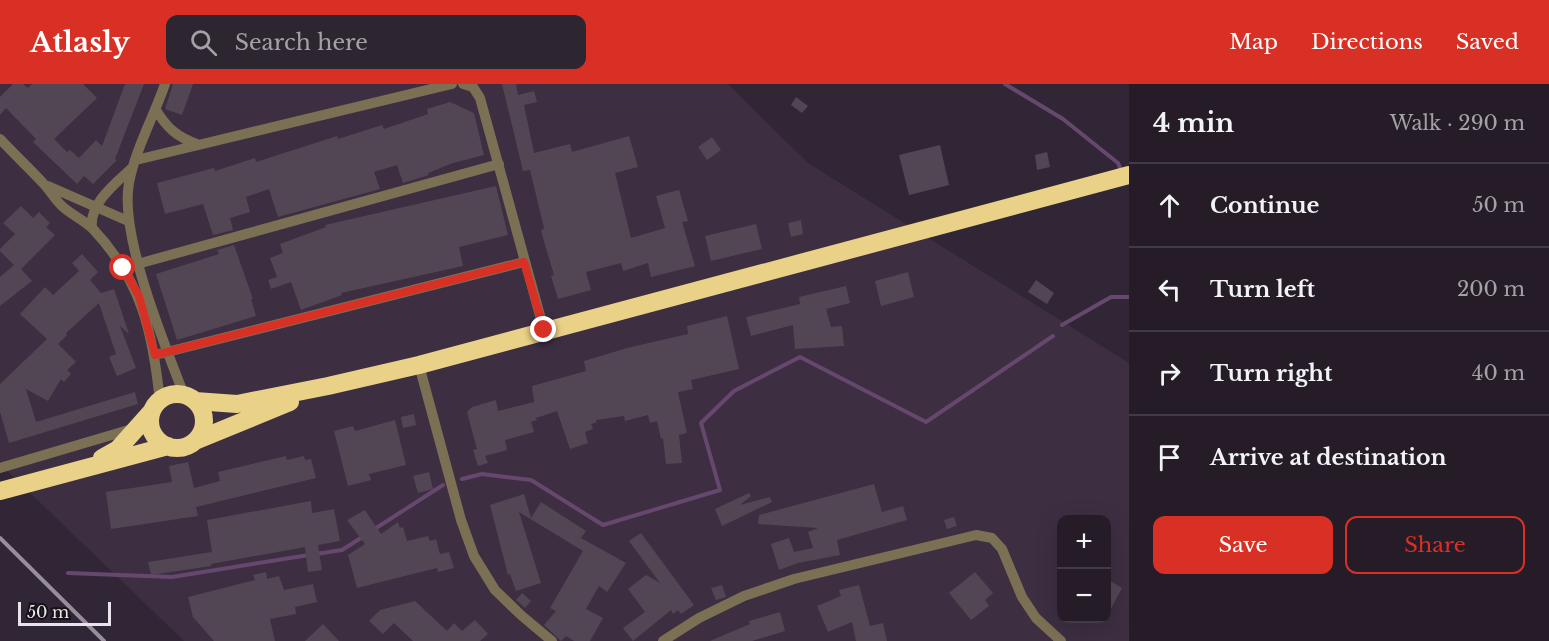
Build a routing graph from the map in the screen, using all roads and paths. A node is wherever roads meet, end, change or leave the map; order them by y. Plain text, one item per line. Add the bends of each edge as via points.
1 (165, 84) edge
2 (452, 84) edge
3 (463, 84) edge
4 (156, 110) junction
5 (0, 139) edge
6 (197, 144) junction
7 (134, 164) junction
8 (499, 164) junction
9 (1129, 175) edge
10 (45, 184) junction
11 (106, 193) junction
12 (75, 198) junction
13 (97, 207) junction
14 (128, 221) junction
15 (92, 228) junction
16 (139, 262) junction
17 (524, 262) junction
18 (123, 268) junction
19 (544, 330) junction
20 (167, 351) junction
21 (155, 355) junction
22 (419, 365) junction
23 (328, 386) junction
24 (190, 398) junction
25 (156, 406) junction
26 (140, 427) junction
27 (195, 441) junction
28 (168, 446) junction
29 (0, 468) edge
30 (73, 472) junction
31 (0, 491) edge
32 (552, 641) edge
33 (663, 641) edge
34 (1061, 641) edge

1 - 4 street
2 - 6 street
3 - 8 street via 473,87 480,98
4 - 6 street via 180,138
4 - 7 street
5 - 10 street
6 - 7 street
7 - 11 street
7 - 14 street via 127,201
8 - 16 street
8 - 17 street
9 - 19 highway
10 - 12 street
10 - 15 street via 62,206
11 - 12 street
11 - 13 street
12 - 13 street
13 - 14 street
13 - 15 street
14 - 16 street
15 - 18 street
16 - 18 street
16 - 20 street
17 - 19 street
17 - 20 street
18 - 21 street via 139,296
19 - 22 highway
20 - 21 street
20 - 24 street
21 - 25 street
22 - 23 highway
22 - 32 street via 474,556 495,590
23 - 24 highway via 237,404
23 - 27 highway
24 - 25 highway via 175,394
24 - 27 highway via 204,417 201,434
25 - 26 highway
25 - 28 highway via 150,420 155,435
26 - 29 street
26 - 30 highway via 118,449
27 - 28 highway via 182,447
28 - 30 highway
30 - 31 highway
33 - 34 street via 744,596 794,579 976,535 992,538 1002,549 1022,597 1036,618

